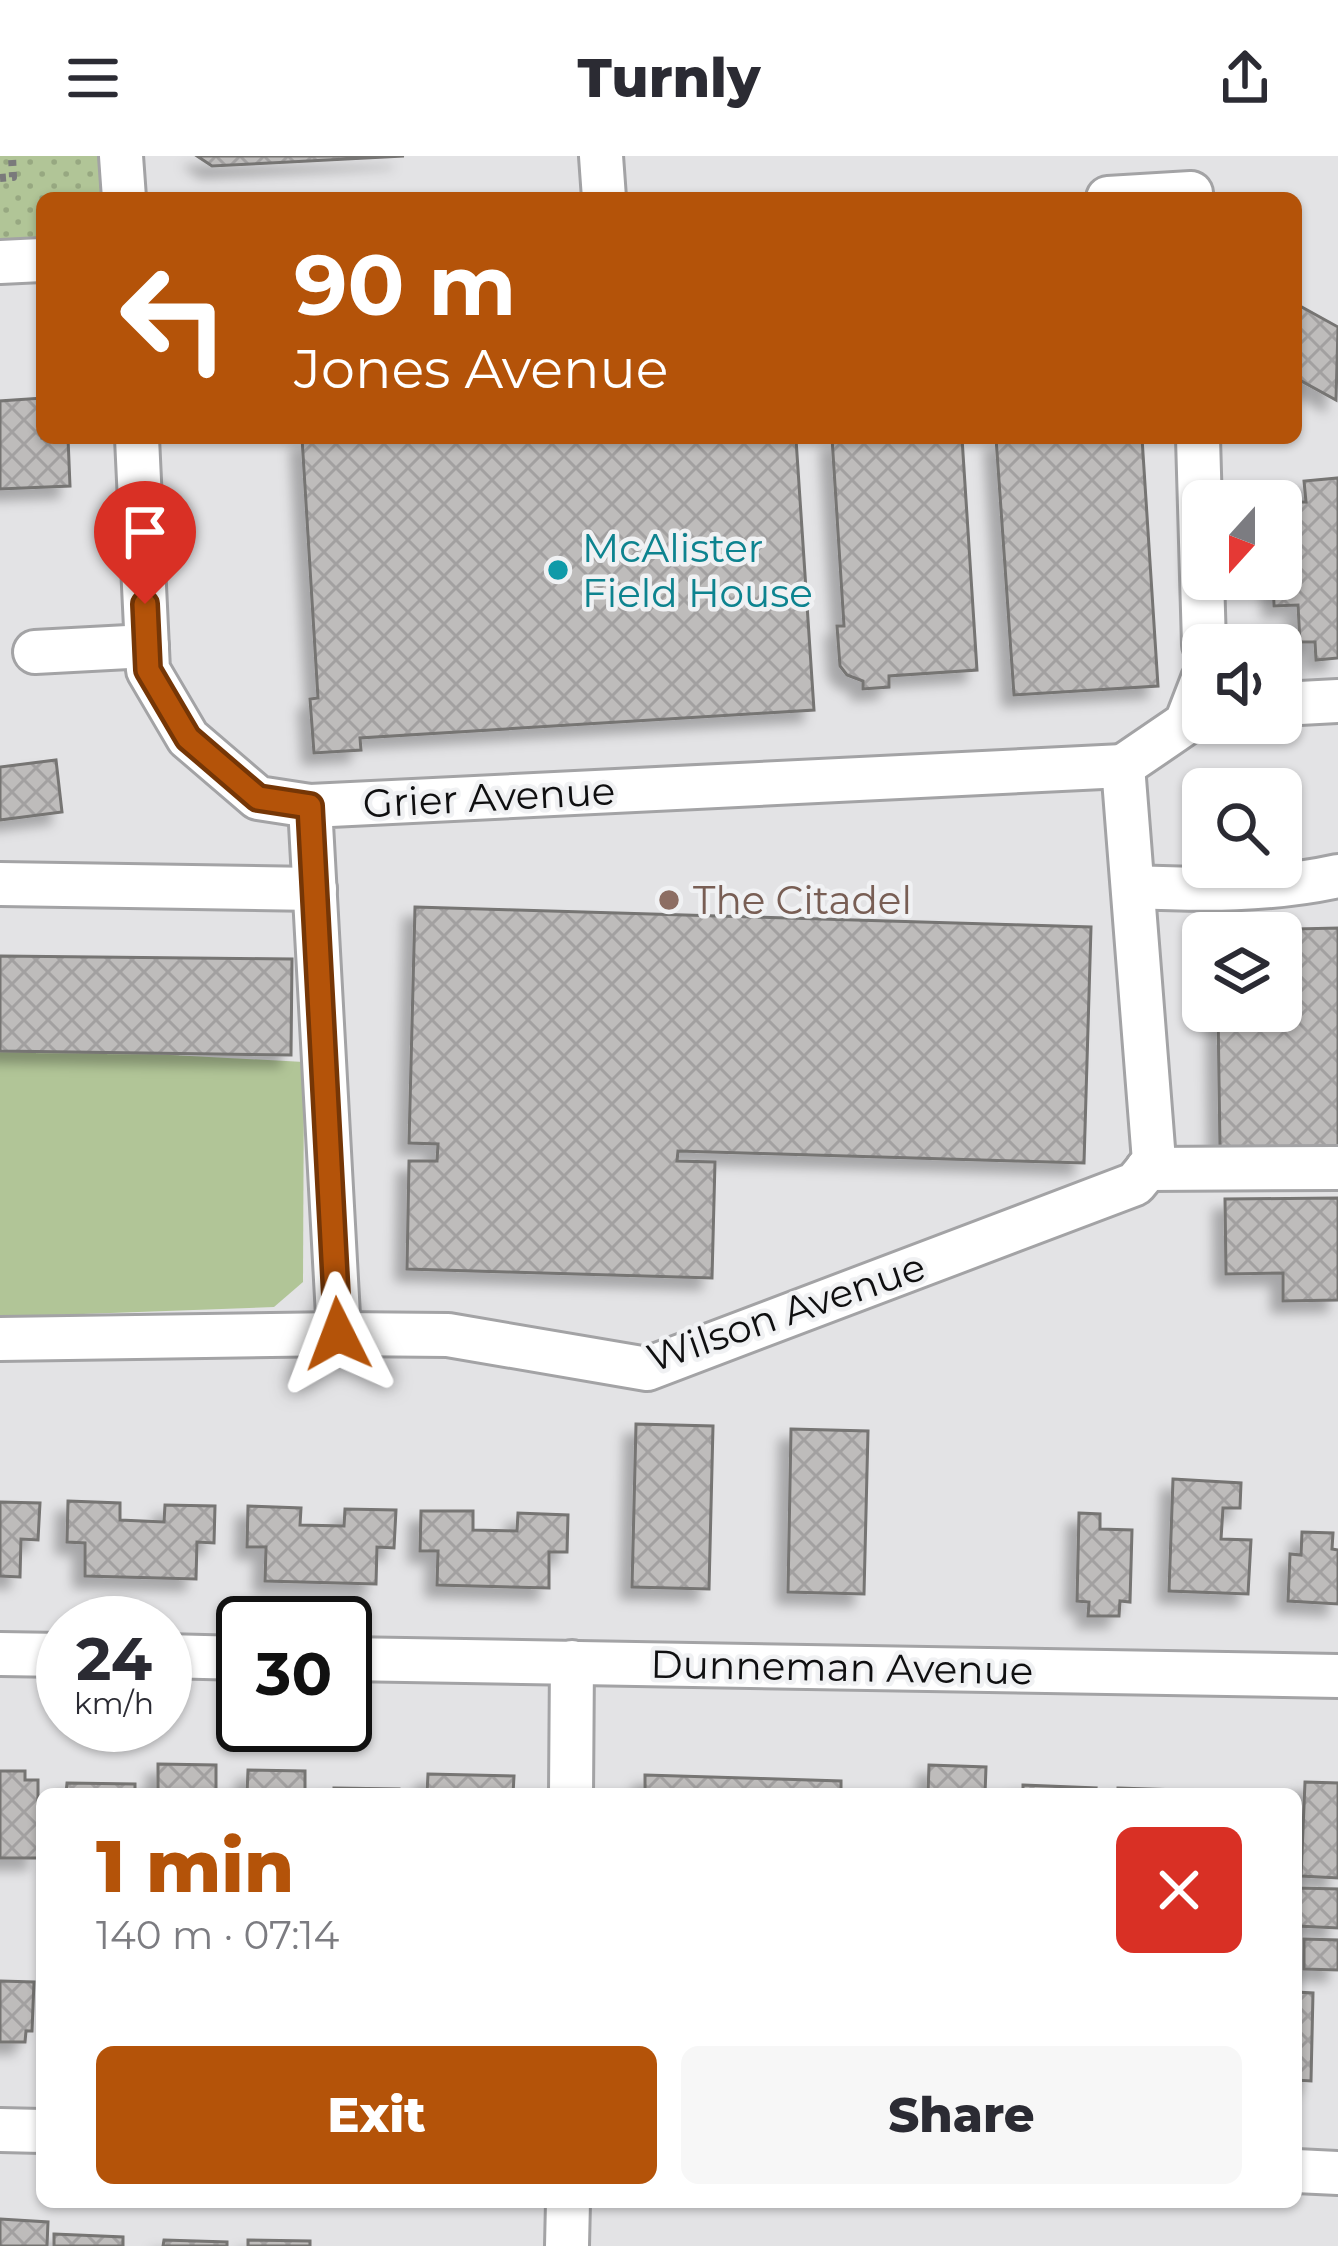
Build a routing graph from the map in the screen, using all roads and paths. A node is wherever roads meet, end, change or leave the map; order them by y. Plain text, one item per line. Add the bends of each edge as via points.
1 (12, 156) edge
2 (121, 156) edge
3 (601, 156) edge
4 (0, 178) edge
5 (1192, 182) edge
6 (124, 192) edge
7 (604, 192) edge
8 (1140, 192) edge
9 (36, 260) edge
10 (0, 262) edge
11 (137, 444) edge
12 (1198, 444) edge
13 (1203, 624) edge
14 (147, 646) junction
15 (35, 652) dead end
16 (1338, 701) edge
17 (1302, 703) edge
18 (1182, 726) edge
19 (1124, 766) junction
20 (310, 806) junction
21 (1338, 876) edge
22 (0, 884) edge
23 (1132, 887) junction
24 (315, 889) junction
25 (1147, 1168) junction
26 (1338, 1168) edge
27 (338, 1334) junction
28 (0, 1339) edge
29 (0, 1654) edge
30 (36, 1655) edge
31 (372, 1659) edge
32 (572, 1663) junction
33 (1338, 1676) edge
34 (571, 1788) edge
35 (0, 2130) edge
36 (36, 2131) edge
37 (1302, 2171) edge
38 (1338, 2173) edge
39 (568, 2208) edge
40 (567, 2246) edge

1 - 4 path via 13,177
2 - 6 street
3 - 7 street
5 - 8 street
9 - 10 street
11 - 14 street
12 - 13 street
14 - 15 street
14 - 20 street via 148,670 188,738 258,798
16 - 17 street
18 - 19 street
19 - 20 street, Grier Avenue
19 - 23 street
20 - 24 street, Grier Avenue
21 - 23 street via 1295,886
22 - 24 street
23 - 25 street via 1154,1161
24 - 27 street, Grier Avenue
25 - 26 street
25 - 27 street, Wilson Avenue via 1135,1184 647,1369 448,1335
27 - 28 street, Wilson Avenue
29 - 30 street
31 - 32 street, Dunneman Avenue
32 - 33 street, Dunneman Avenue
32 - 34 street
35 - 36 street
37 - 38 street
39 - 40 street

